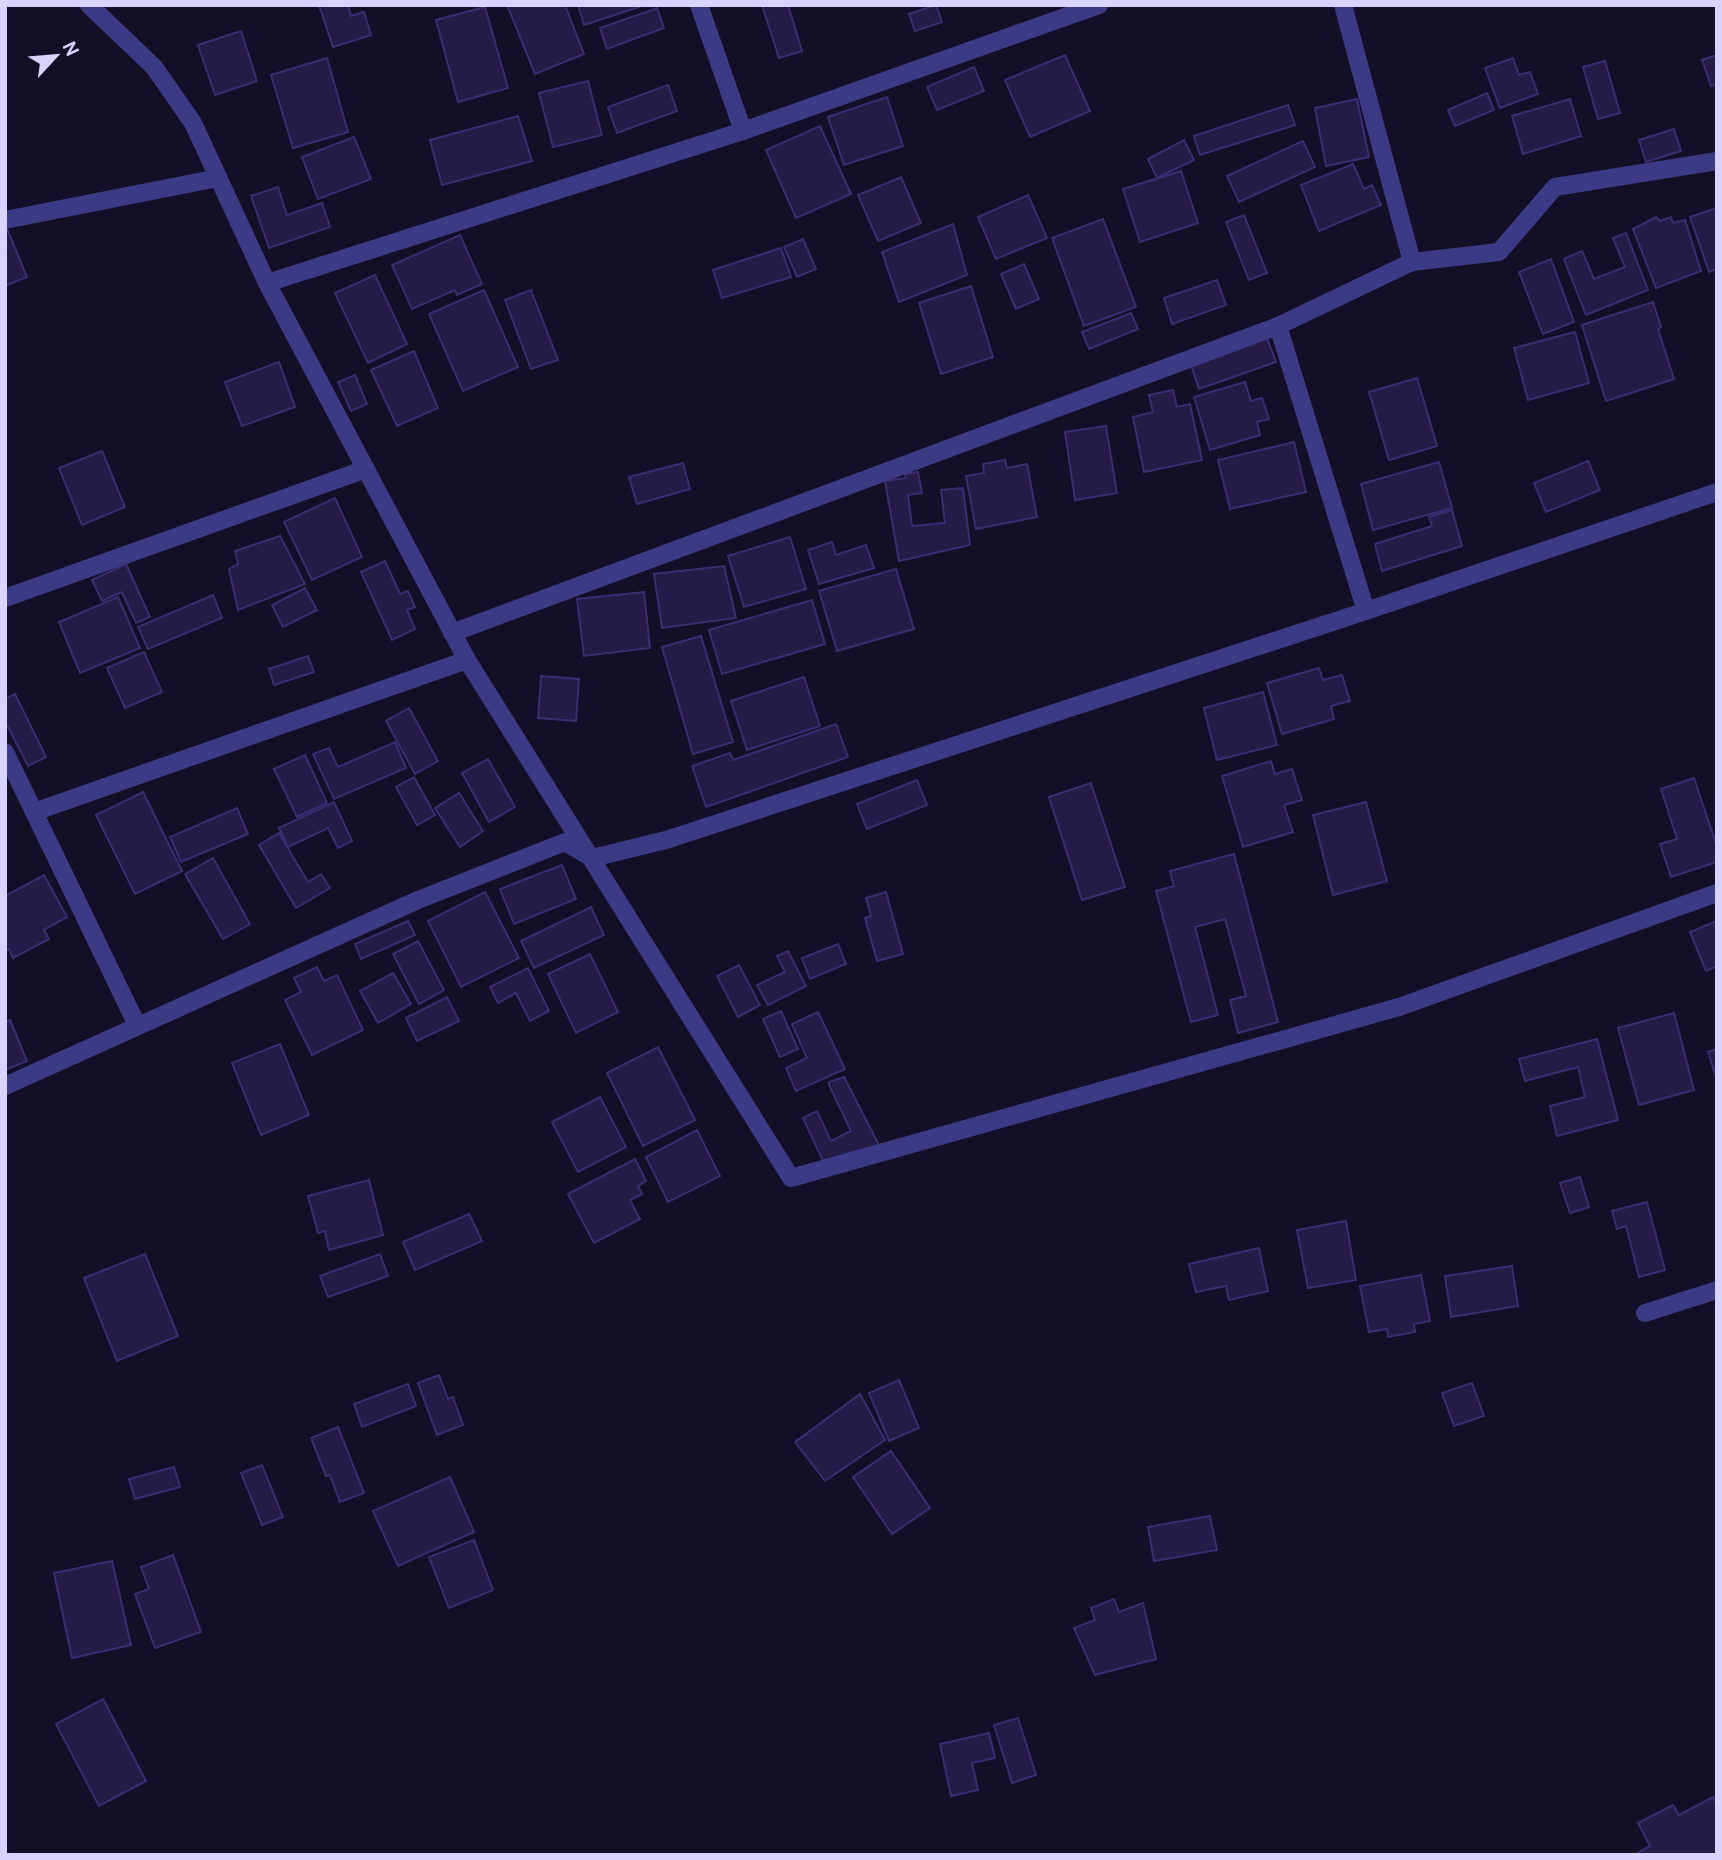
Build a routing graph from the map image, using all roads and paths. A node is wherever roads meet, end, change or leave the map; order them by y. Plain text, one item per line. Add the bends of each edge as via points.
1 (89, 5) edge
2 (699, 5) edge
3 (1100, 5) edge
4 (1343, 5) edge
5 (743, 131) junction
6 (1717, 161) edge
7 (218, 178) junction
8 (5, 220) edge
9 (1412, 262) junction
10 (267, 283) junction
11 (1278, 326) junction
12 (366, 469) junction
13 (1717, 492) edge
14 (5, 598) edge
15 (1366, 611) junction
16 (452, 633) junction
17 (467, 660) junction
18 (5, 752) edge
19 (34, 812) junction
20 (592, 858) junction
21 (1717, 893) edge
22 (137, 1025) junction
23 (5, 1086) edge
24 (1717, 1290) edge
25 (1645, 1313) dead end

1 - 7 street via 154,67 192,123
2 - 5 street
3 - 5 street
4 - 9 street
5 - 10 street
6 - 9 street via 1555,187 1499,252
7 - 8 street
7 - 10 street
9 - 11 street
10 - 12 street
11 - 15 street
11 - 16 street
12 - 14 street
12 - 16 street
13 - 15 street
15 - 20 street via 666,840
16 - 17 street
17 - 19 street
17 - 20 street
18 - 19 street
19 - 22 street
20 - 21 street via 791,1178 1399,1007
20 - 22 street via 565,842 418,900
22 - 23 street
24 - 25 street

